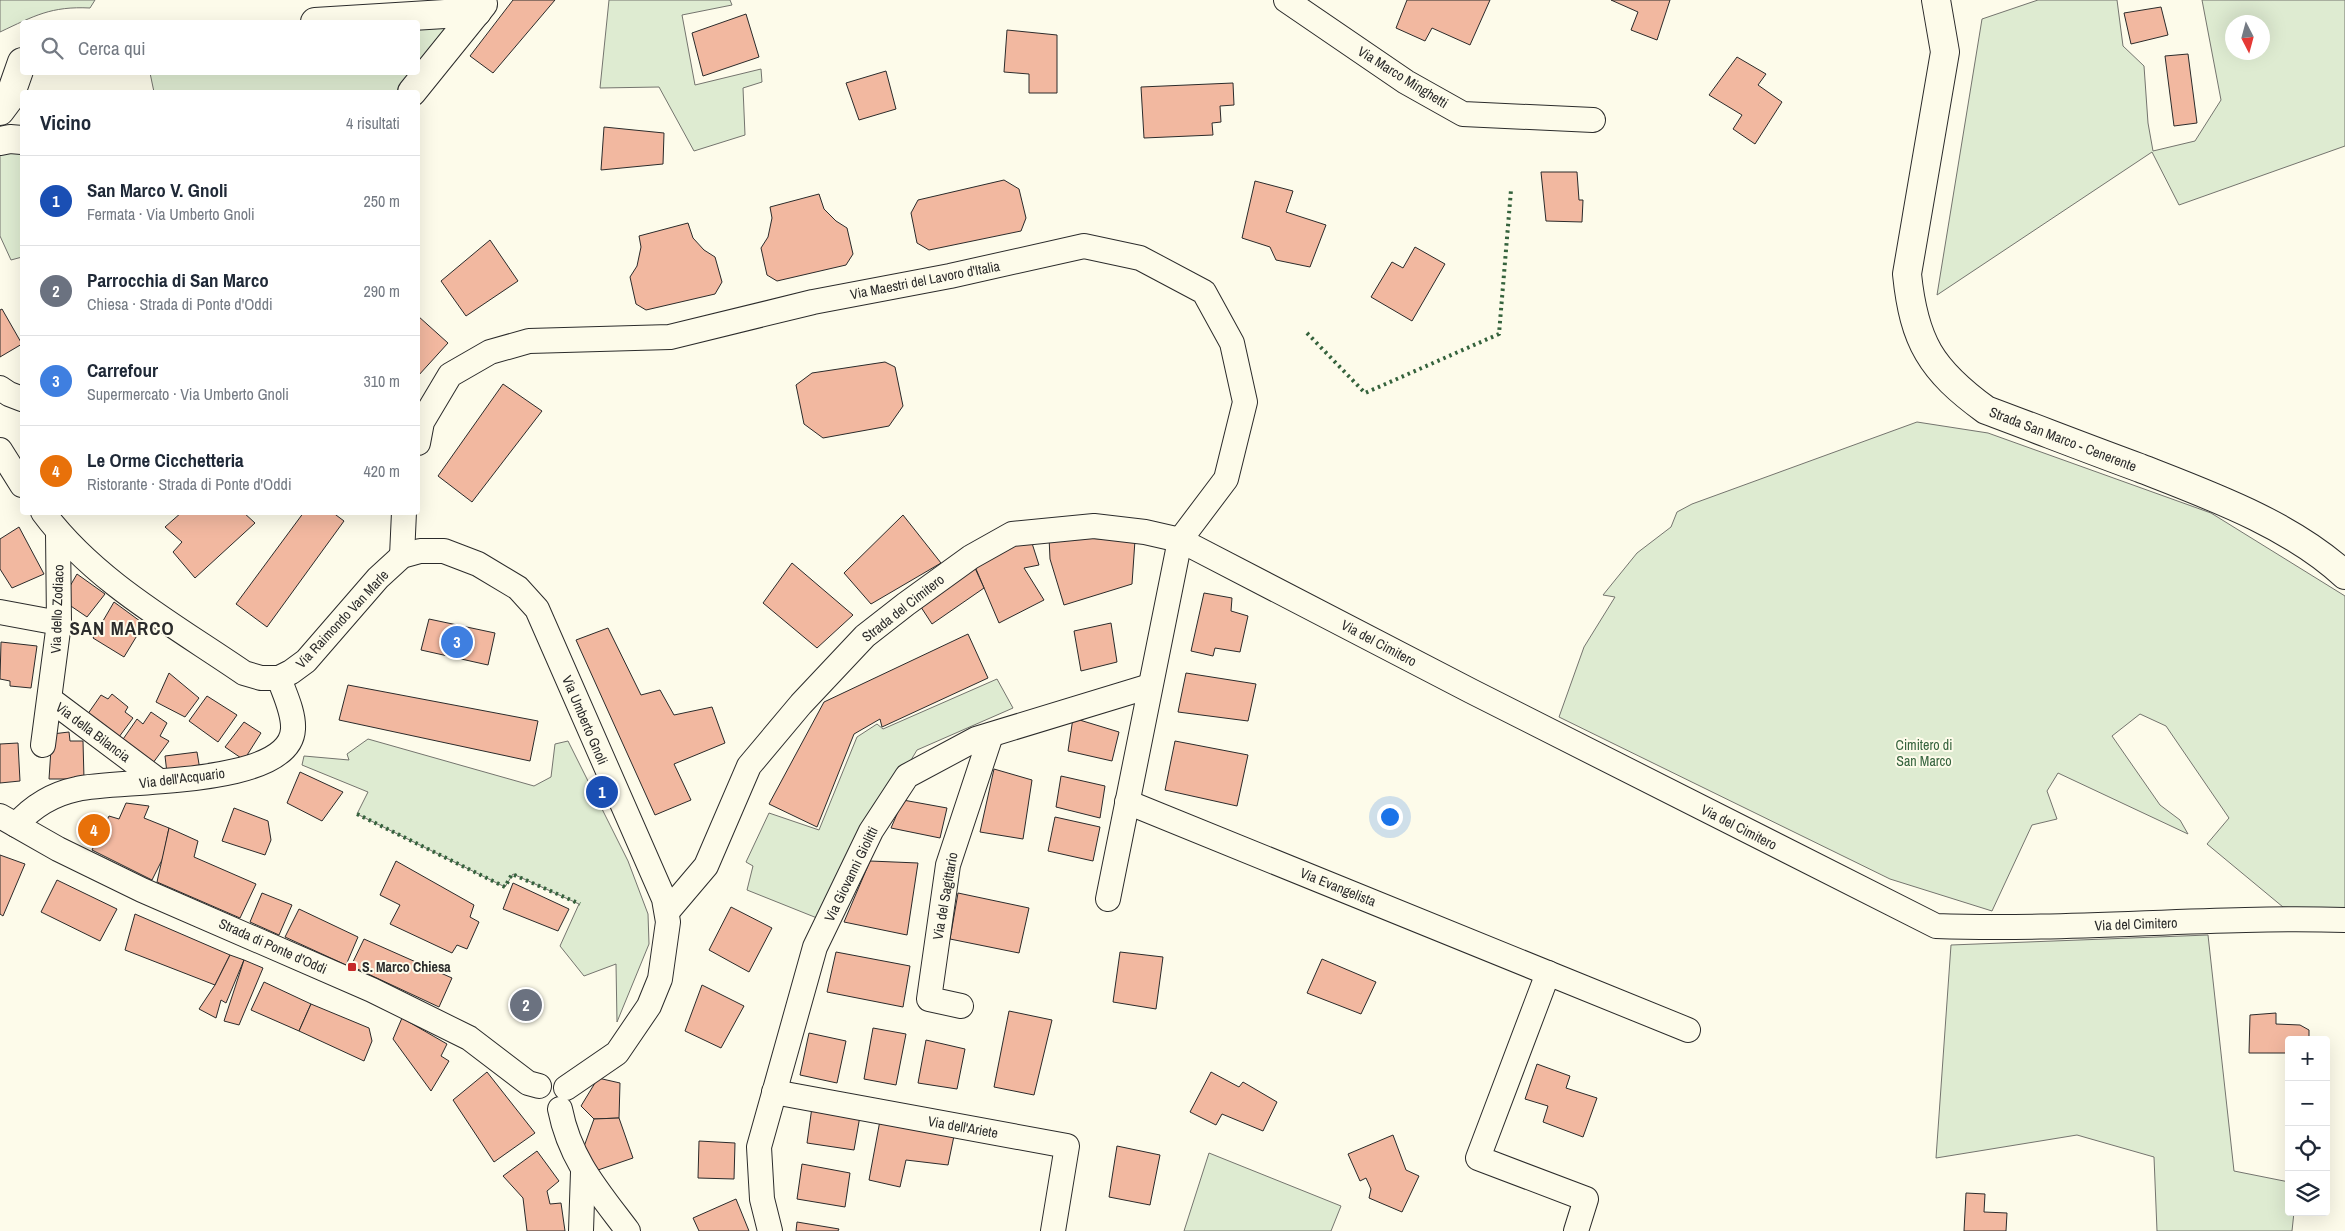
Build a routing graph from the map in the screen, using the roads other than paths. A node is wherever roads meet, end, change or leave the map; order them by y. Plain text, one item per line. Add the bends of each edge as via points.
1 (1286, 0) edge
2 (1936, 0) edge
3 (482, 6) edge
4 (336, 20) edge
5 (20, 68) edge
6 (414, 90) edge
7 (0, 111) edge
8 (1593, 120) dead end
9 (20, 140) edge
10 (0, 141) edge
11 (0, 388) edge
12 (20, 398) edge
13 (420, 432) edge
14 (0, 450) edge
15 (20, 481) edge
16 (44, 515) edge
17 (404, 515) edge
18 (58, 533) junction
19 (1180, 540) junction
20 (402, 556) junction
21 (2345, 575) edge
22 (0, 612) edge
23 (60, 623) junction
24 (279, 678) junction
25 (1150, 686) junction
26 (51, 700) junction
27 (991, 735) junction
28 (43, 745) dead end
29 (159, 781) junction
30 (1127, 802) junction
31 (8, 820) edge
32 (1108, 899) dead end
33 (667, 912) junction
34 (2345, 920) edge
35 (1548, 973) junction
36 (961, 1006) dead end
37 (1688, 1030) dead end
38 (774, 1092) junction
39 (563, 1099) junction
40 (583, 1172) junction
41 (581, 1231) edge
42 (628, 1231) edge
43 (770, 1231) edge
44 (1053, 1231) edge
45 (1576, 1231) edge

1 - 8 street, Via Marco Minghetti via 1406,82 1462,114
2 - 21 main road, Strada San Marco - Cenerente via 1945,52 1907,274 1910,305 1919,335 1934,363 1958,390 1986,410 2202,492 2286,532
3 - 4 main road
3 - 6 main road
5 - 7 main road via 9,100
9 - 10 main road
11 - 12 street
13 - 19 street, Via Maestri del Lavoro d'Italia via 422,422 450,375 490,352 529,341 670,337 813,302 1084,246 1140,258 1204,292 1232,343 1245,402 1226,479
14 - 15 street
16 - 18 street
17 - 20 street
18 - 23 street, Via dello Zodiaco
18 - 24 street via 106,576 244,673 261,678
19 - 25 street
19 - 33 street, Strada del Cimitero via 1094,526 1012,534 971,557 906,604 865,636 749,766 706,866
19 - 34 street, Via del Cimitero via 1471,692 1936,926 1989,928 2284,918
20 - 24 street, Via Raimondo Van Marle via 378,578 306,661
20 - 33 street, Via Umberto Gnoli via 420,551 444,551 478,564 518,588 537,609
22 - 23 street
23 - 26 street, Via dello Zodiaco
24 - 29 street, Via dell'Acquario via 293,730 287,745 276,756 255,766 212,776
25 - 27 street, Via Giovanni Giolitti
25 - 30 street
26 - 28 street, Via dello Zodiaco
26 - 29 street, Via della Bilancia
27 - 36 street, Via del Sagittario via 948,865 929,999
27 - 38 street, Via Giovanni Giolitti via 976,739 907,776 871,831 815,947
29 - 31 street, Via dell'Acquario via 77,788
30 - 32 street
30 - 35 street, Via Evangelista
31 - 39 street, Strada di Ponte d'Oddi via 142,890 372,990 453,1029 528,1083 539,1086 536,1098 542,1108 548,1111
33 - 39 street, Via Umberto Gnoli via 660,979 649,1006 617,1053
35 - 37 street, Via Evangelista
35 - 45 street via 1478,1158 1586,1199
38 - 43 street, Via Giovanni Giolitti via 759,1147 762,1199
38 - 44 street, Via dell'Ariete via 1067,1146
39 - 40 street via 563,1125
40 - 41 street
40 - 42 street

